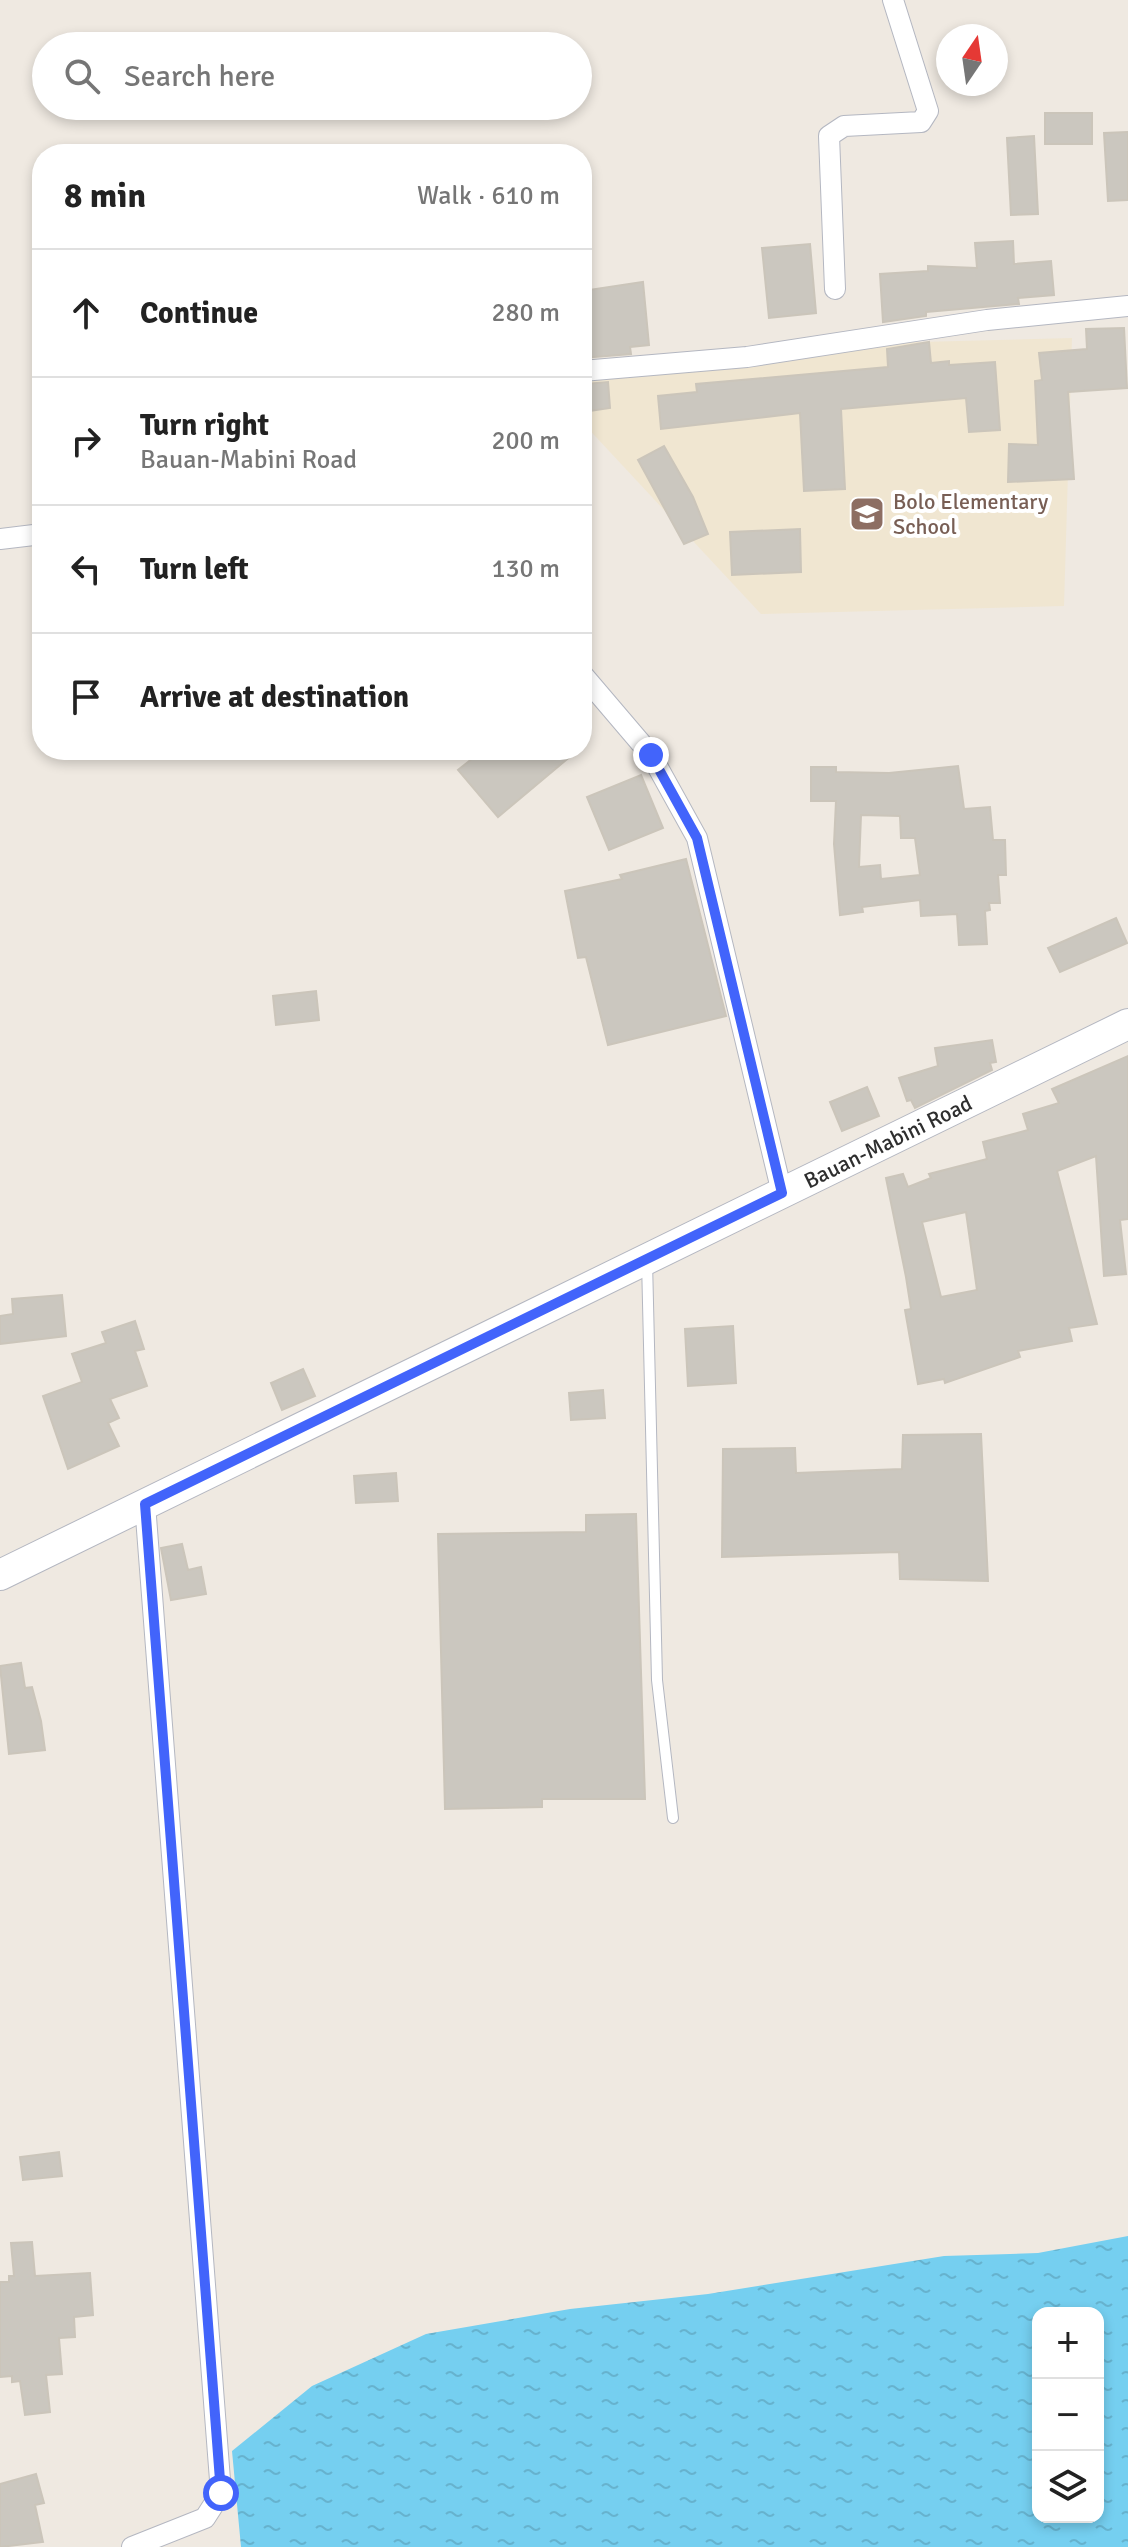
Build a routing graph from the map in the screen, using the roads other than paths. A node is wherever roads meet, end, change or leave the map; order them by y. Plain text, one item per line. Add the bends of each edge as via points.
1 (893, 0) edge
2 (835, 289) dead end
3 (1128, 306) edge
4 (592, 370) edge
5 (32, 535) edge
6 (0, 539) edge
7 (592, 686) edge
8 (1128, 1024) edge
9 (782, 1193) junction
10 (647, 1259) junction
11 (145, 1504) junction
12 (0, 1575) edge
13 (673, 1818) dead end
14 (132, 2547) edge

1 - 2 street via 928,111 921,122 844,126 829,136
3 - 4 street via 987,320 747,357
5 - 6 street
7 - 9 street via 651,755 697,838
8 - 9 main road, Bauan-Mabini Road
9 - 10 main road, Bauan-Mabini Road
10 - 11 main road, Bauan-Mabini Road
10 - 13 lane via 657,1680
11 - 12 main road, Bauan-Mabini Road
11 - 14 street via 221,2493 205,2518

